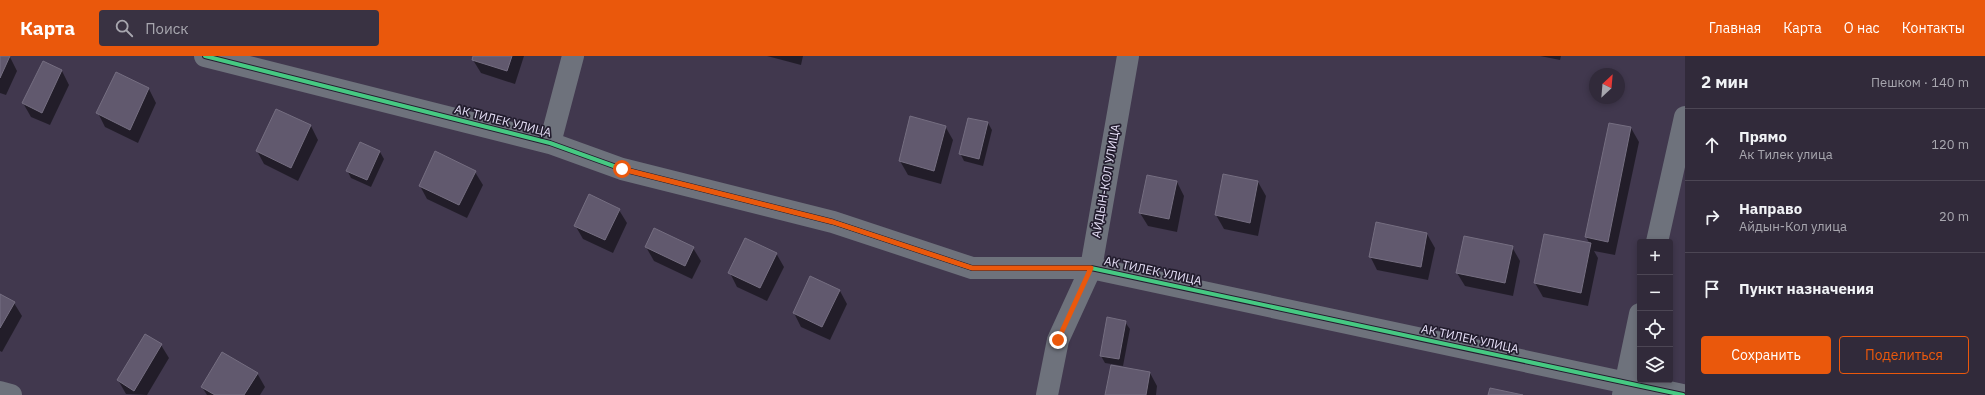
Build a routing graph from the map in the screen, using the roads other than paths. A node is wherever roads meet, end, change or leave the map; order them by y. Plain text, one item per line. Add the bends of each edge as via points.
1 (205, 56) edge
2 (573, 56) edge
3 (1128, 56) edge
4 (1685, 117) edge
5 (550, 143) junction
6 (1657, 239) edge
7 (1091, 268) junction
8 (1637, 328) edge
9 (1624, 389) edge
10 (0, 392) edge
11 (11, 395) edge
12 (1047, 395) edge
13 (1683, 395) edge

1 - 5 street, АК ТИЛЕК УЛИЦА
2 - 5 street
3 - 7 street, АЙДЫН-КОЛ УЛИЦА
4 - 6 street
5 - 7 street, АК ТИЛЕК УЛИЦА via 622,169 833,222 972,268
7 - 9 street, АК ТИЛЕК УЛИЦА
7 - 12 street, АЙДЫН-КОЛ УЛИЦА via 1058,340
8 - 9 street
9 - 13 street, АК ТИЛЕК УЛИЦА
10 - 11 street

